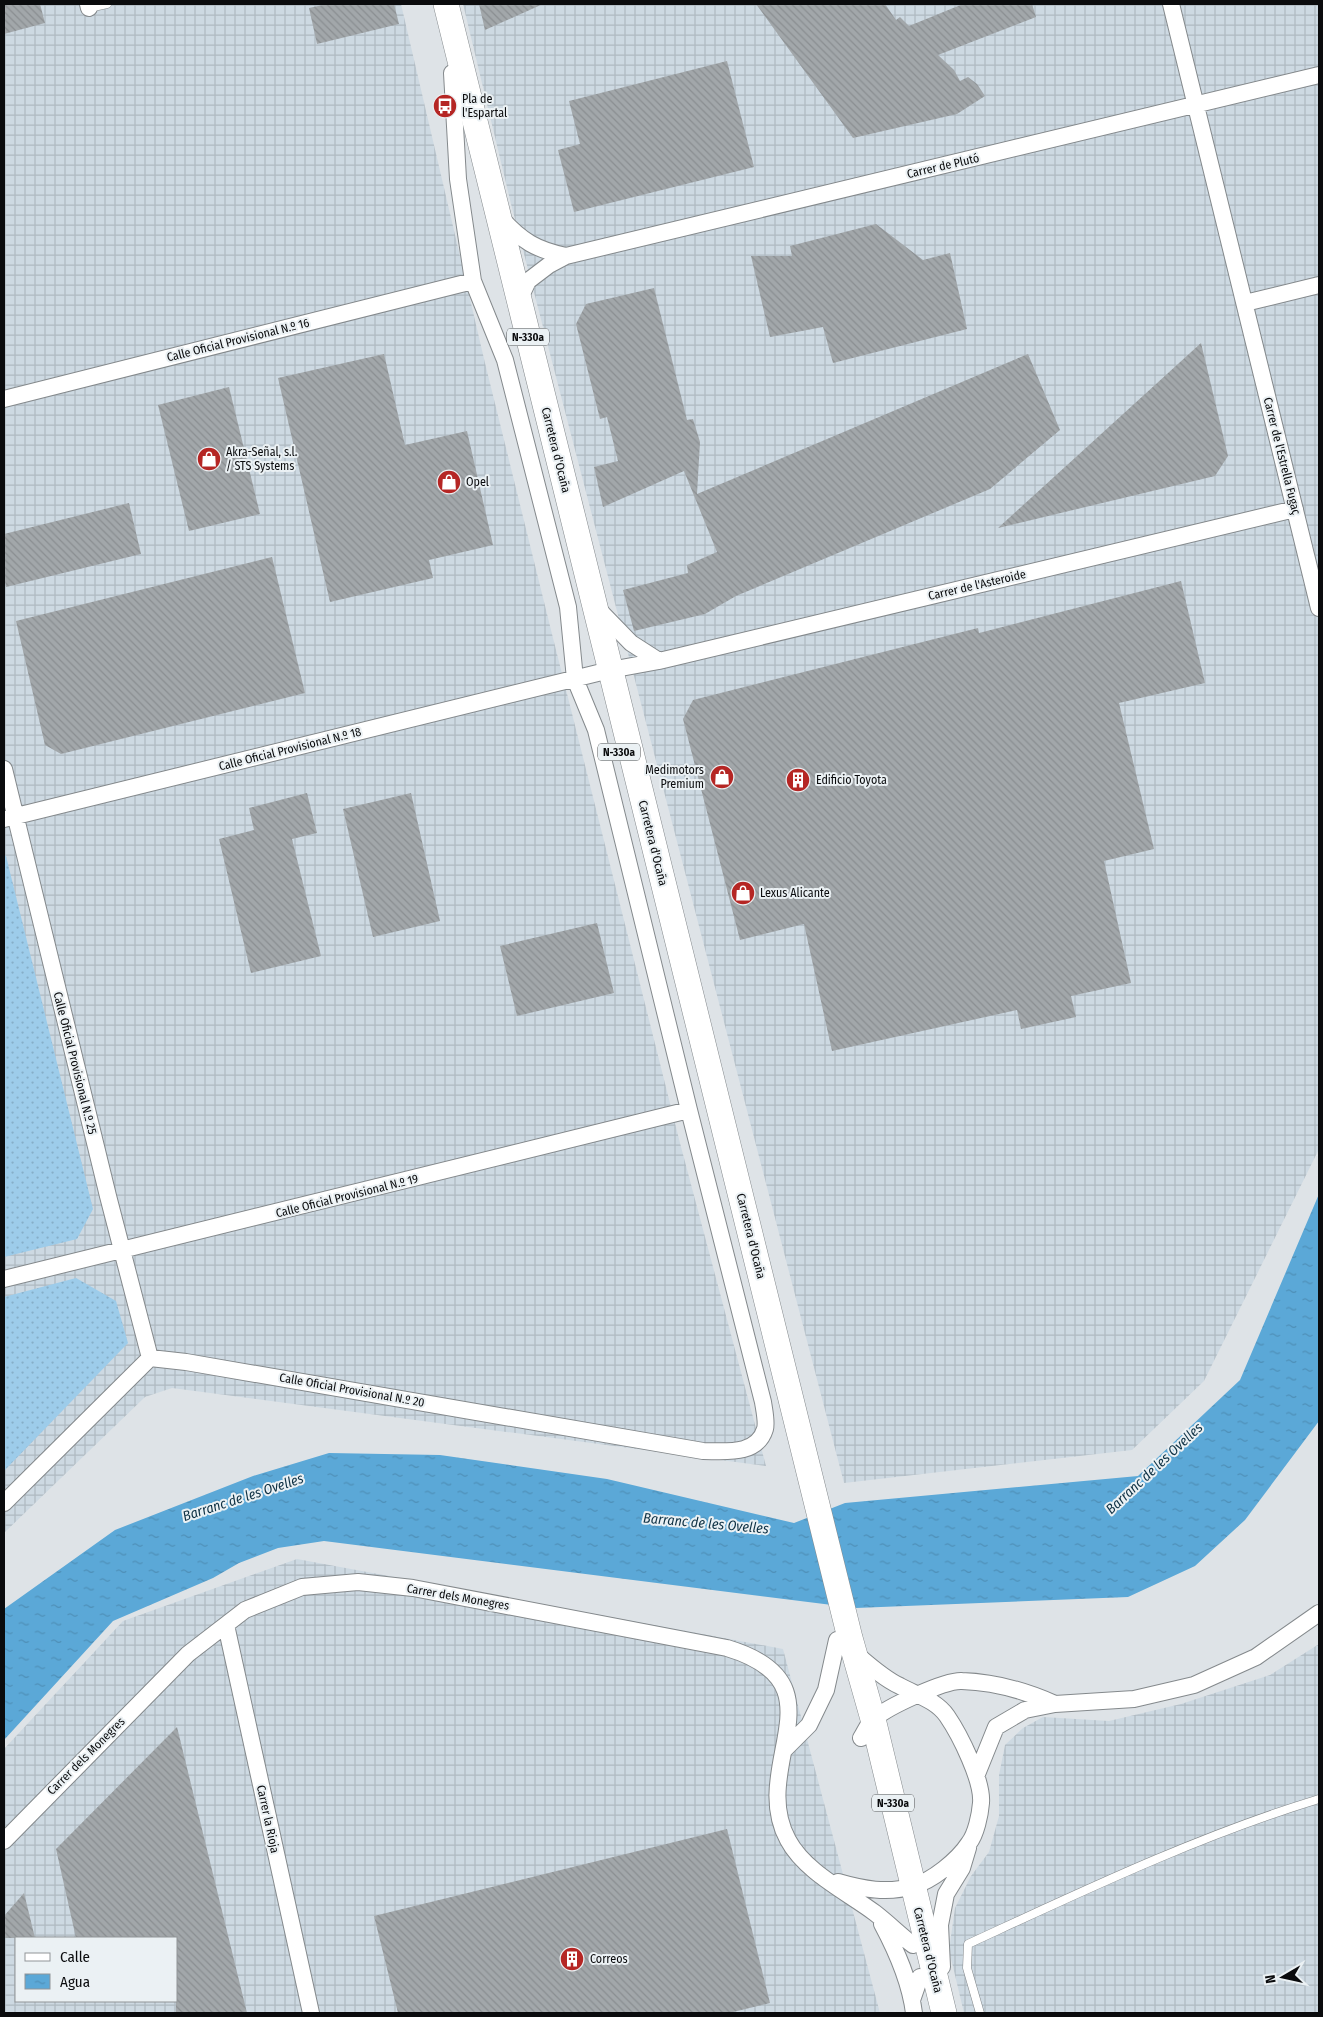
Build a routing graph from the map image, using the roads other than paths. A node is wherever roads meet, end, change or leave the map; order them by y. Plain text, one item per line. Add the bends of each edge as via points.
1 (107, 4) edge
2 (434, 4) edge
3 (446, 4) edge
4 (1171, 4) edge
5 (88, 6) edge
6 (452, 73) junction
7 (1319, 75) edge
8 (1197, 106) junction
9 (497, 214) junction
10 (566, 256) junction
11 (473, 280) junction
12 (1319, 285) edge
13 (519, 300) junction
14 (1245, 303) junction
15 (4, 399) edge
16 (1295, 509) junction
17 (594, 606) junction
18 (1319, 608) edge
19 (658, 661) junction
20 (605, 672) junction
21 (575, 679) junction
22 (4, 768) edge
23 (10, 818) edge
24 (689, 1110) junction
25 (121, 1250) junction
26 (4, 1279) edge
27 (150, 1358) junction
28 (755, 1443) joint
29 (4, 1503) edge
30 (1319, 1613) edge
31 (226, 1625) junction
32 (847, 1643) junction
33 (920, 1694) junction
34 (1055, 1704) junction
35 (867, 1728) junction
36 (785, 1749) junction
37 (977, 1774) junction
38 (1319, 1799) edge
39 (4, 1841) edge
40 (970, 1843) junction
41 (822, 1877) junction
42 (905, 1888) junction
43 (876, 1913) junction
44 (913, 1945) junction
45 (918, 2009) edge
46 (310, 2013) edge
47 (944, 2013) edge
48 (953, 2013) edge
49 (980, 2013) edge

1 - 5 lane
2 - 6 main road, Carretera d'Ocaña / N-330a
3 - 9 main road, Carretera d'Ocaña / N-330a
4 - 8 street, Carrer de l'Estrella Fugaç
6 - 11 street, Carretera d'Ocaña via 458,179
6 - 20 main road, Carretera d'Ocaña / N-330a
7 - 8 street, Carrer de Plutó
8 - 10 street, Carrer de Plutó
8 - 14 street, Carrer de l'Estrella Fugaç
9 - 10 street, Carrer de Plutó via 511,229 542,251
9 - 13 main road, Carretera d'Ocaña / N-330a
10 - 13 street, Carrer de Plutó via 528,281
11 - 15 street, Calle Oficial Provisional N.º 16
11 - 21 street, Carretera d'Ocaña via 505,360 520,417 568,607
12 - 14 street
13 - 17 main road, Carretera d'Ocaña / N-330a
14 - 16 street, Carrer de l'Estrella Fugaç
16 - 18 street, Carrer de l'Estrella Fugaç
16 - 19 street, Carrer de l'Asteroide
17 - 19 street via 631,643
17 - 20 main road, Carretera d'Ocaña / N-330a
19 - 20 street, Carrer de l'Asteroide
20 - 21 street, Calle Oficial Provisional N.º 18
20 - 32 main road, Carretera d'Ocaña / N-330a
21 - 23 street, Calle Oficial Provisional N.º 18
21 - 24 street, Carretera d'Ocaña via 596,730
22 - 23 street, Calle Oficial Provisional N.º 25
23 - 25 street, Calle Oficial Provisional N.º 25
24 - 25 street, Calle Oficial Provisional N.º 19
24 - 28 street, Carretera d'Ocaña via 763,1402 765,1429
25 - 26 street, Calle Oficial Provisional N.º 19
25 - 27 street, Calle Oficial Provisional N.º 25
27 - 28 street, Calle Oficial Provisional N.º 20 via 703,1450 740,1451
27 - 29 street
30 - 34 street via 1256,1658 1194,1685 1134,1699
31 - 36 street, Carrer dels Monegres via 245,1610 302,1587 358,1582 413,1588 727,1648 750,1655 770,1669 784,1687 790,1707
31 - 39 street, Carrer dels Monegres via 188,1654
31 - 46 street, Carrer la Rioja
32 - 33 street, Carretera d'Ocaña via 900,1686
32 - 35 main road, Carretera d'Ocaña / N-330a
32 - 36 street, Carretera d'Ocaña via 809,1725
33 - 34 street via 960,1680 1024,1690
33 - 35 street
33 - 37 street, Carretera d'Ocaña via 947,1715
34 - 37 street via 1025,1710 996,1727
35 - 42 main road, Carretera d'Ocaña / N-330a
36 - 41 street, Carrer dels Monegres via 778,1767 779,1819 788,1841
37 - 40 street, Carretera d'Ocaña via 981,1803
38 - 49 lane via 1278,1811 1115,1876 968,1944 967,1968
40 - 42 street via 925,1881
40 - 48 street, Carretera d'Ocaña via 962,1868 946,1894 940,1926 941,1964
41 - 42 street via 863,1889
41 - 43 street, Carretera d'Ocaña
42 - 44 main road, Carretera d'Ocaña / N-330a
42 - 47 main road, Carretera d'Ocaña / N-330a
43 - 44 street
43 - 45 street, Carretera d'Ocaña via 898,1953
44 - 45 main road, Carretera d'Ocaña / N-330a via 920,1977

